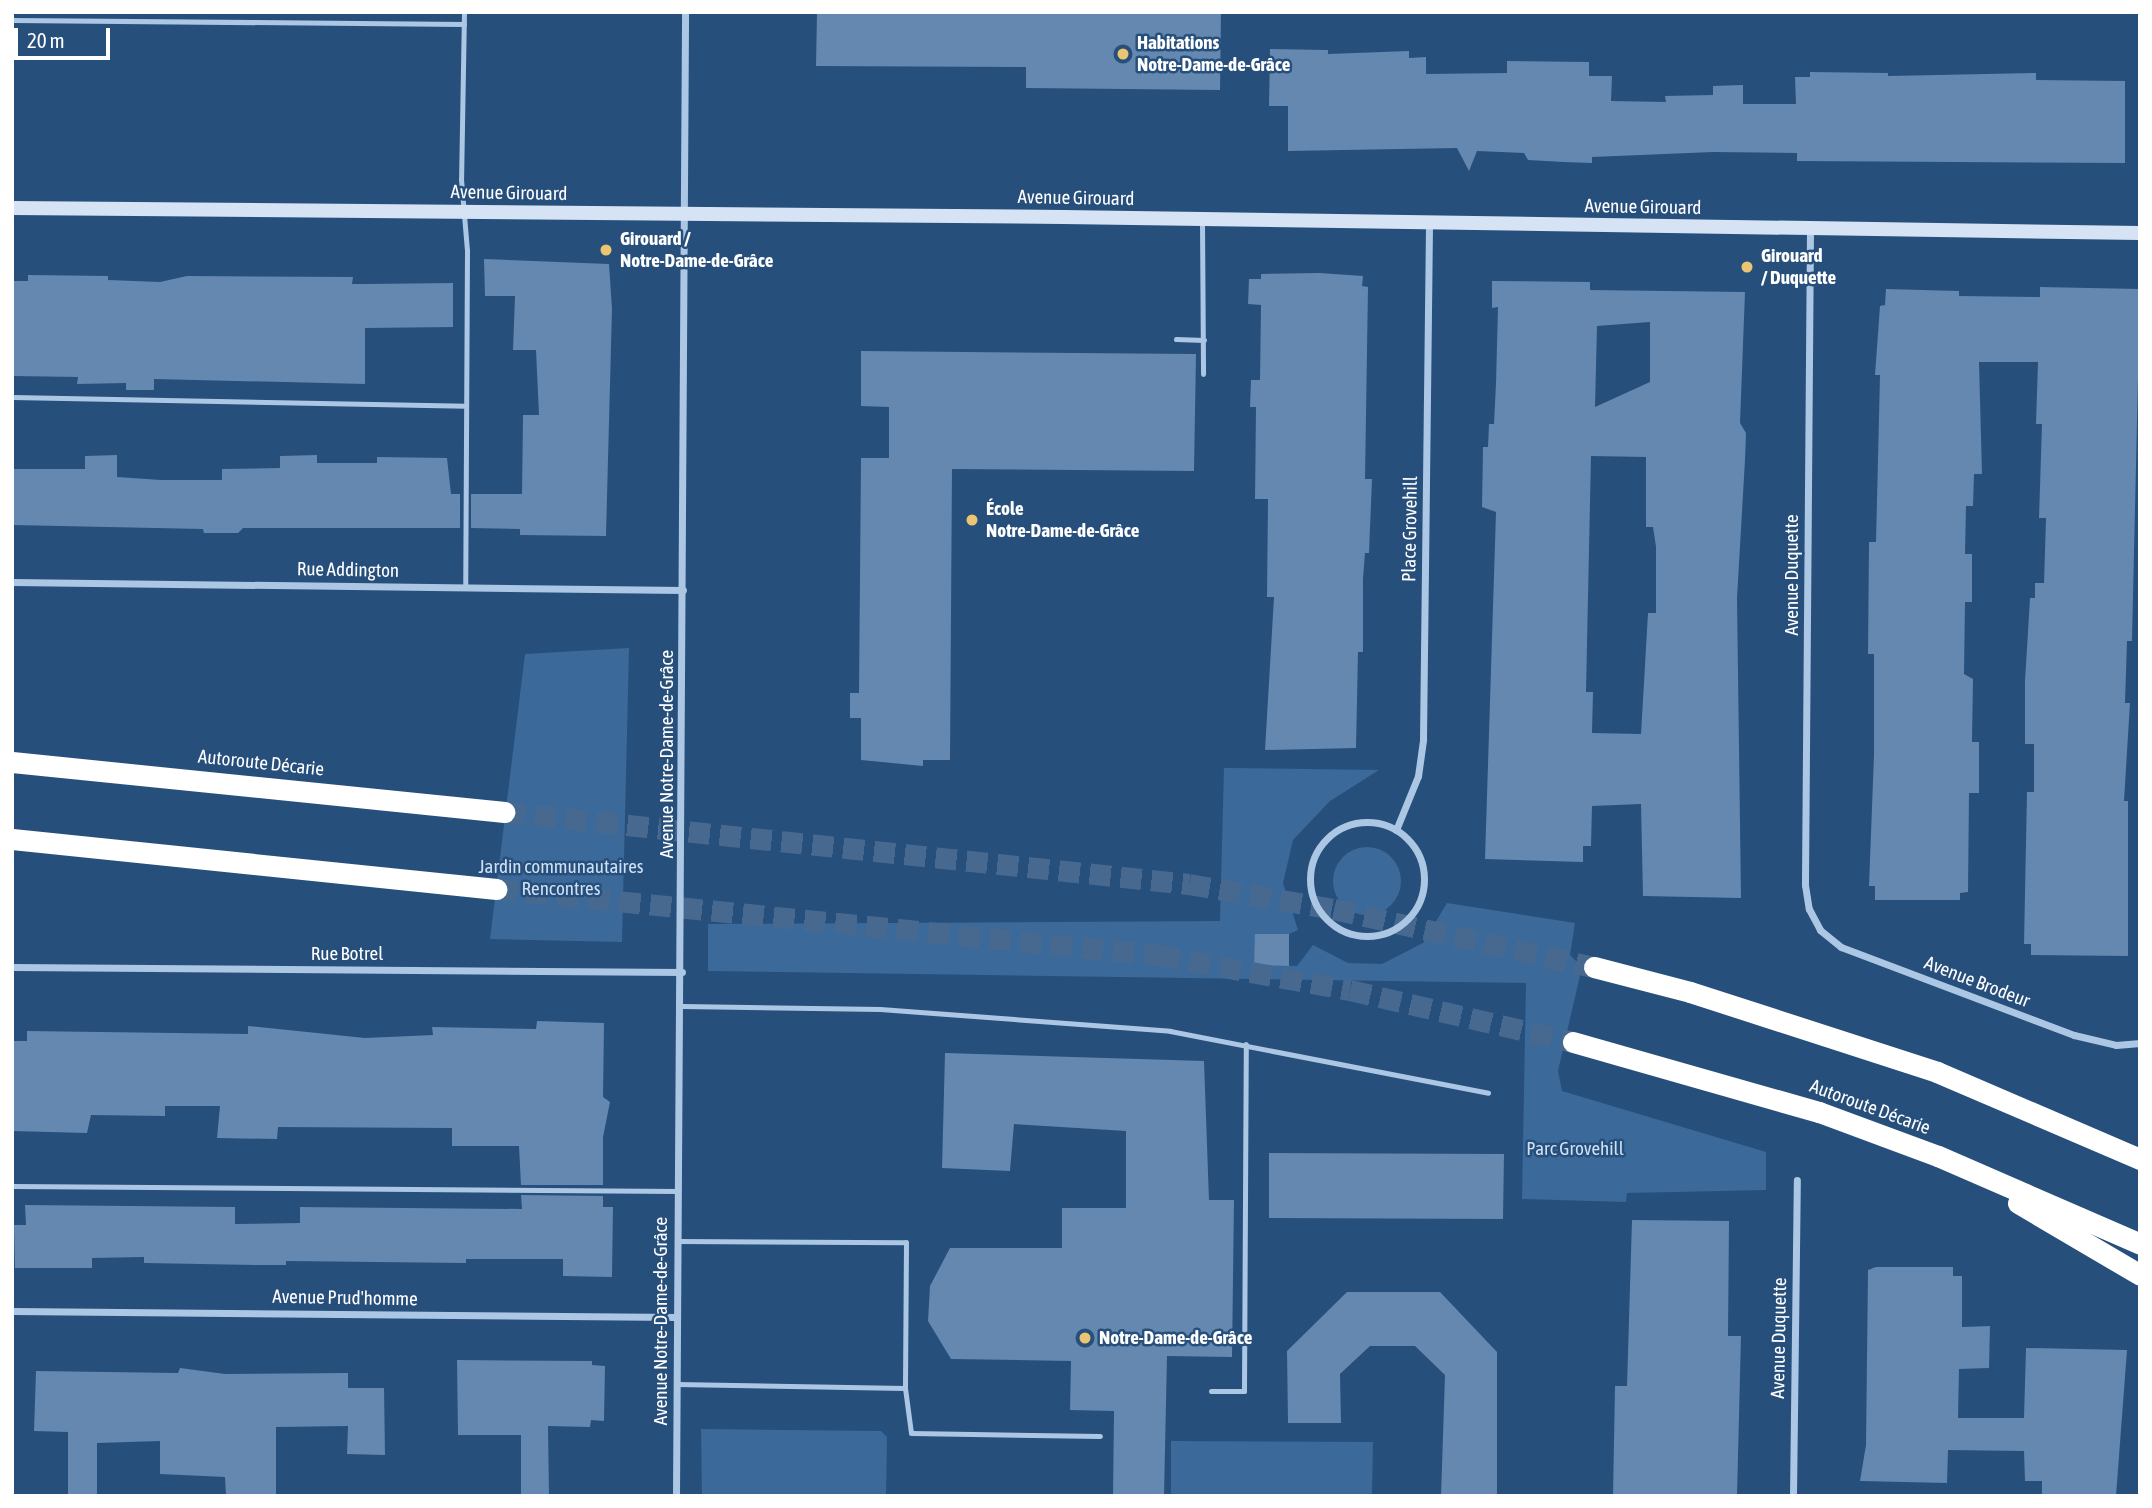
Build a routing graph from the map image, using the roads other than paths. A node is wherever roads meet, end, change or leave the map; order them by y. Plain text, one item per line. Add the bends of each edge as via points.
1 (464, 12) edge
2 (685, 12) edge
3 (12, 20) edge
4 (464, 24) junction
5 (12, 208) edge
6 (463, 212) junction
7 (682, 214) junction
8 (1202, 219) junction
9 (1429, 224) junction
10 (1810, 229) junction
11 (2140, 233) edge
12 (1175, 339) dead end
13 (1204, 340) junction
14 (1203, 374) dead end
15 (12, 397) edge
16 (466, 407) junction
17 (12, 582) edge
18 (465, 587) junction
19 (683, 590) junction
20 (12, 759) edge
21 (504, 812) tunnel mouth
22 (1396, 830) junction
23 (12, 839) edge
24 (496, 889) tunnel mouth
25 (1814, 921) joint
26 (12, 967) edge
27 (1594, 967) tunnel mouth
28 (682, 972) junction
29 (682, 1006) junction
30 (1573, 1042) tunnel mouth
31 (2140, 1043) edge
32 (1247, 1044) junction
33 (1488, 1093) dead end
34 (1938, 1156) junction
35 (2140, 1159) edge
36 (1797, 1180) dead end
37 (12, 1186) edge
38 (678, 1191) junction
39 (677, 1241) junction
40 (2140, 1244) edge
41 (2140, 1275) edge
42 (12, 1311) edge
43 (677, 1317) junction
44 (676, 1384) junction
45 (905, 1388) junction
46 (1211, 1391) dead end
47 (1100, 1436) dead end
48 (676, 1496) edge
49 (1793, 1496) edge

1 - 4 lane
2 - 7 street, Avenue Notre-Dame-de-Grâce
3 - 4 lane
4 - 6 lane
5 - 6 street, Avenue Girouard
6 - 7 street, Avenue Girouard
6 - 16 lane
7 - 8 street, Avenue Girouard
7 - 19 street, Avenue Notre-Dame-de-Grâce
8 - 9 street, Avenue Girouard
8 - 13 lane
9 - 10 street, Avenue Girouard
9 - 22 street, Place Grovehill via 1423,739 1418,776
10 - 11 street, Avenue Girouard
10 - 25 street, Avenue Duquette via 1805,885
12 - 13 lane
13 - 14 lane
15 - 16 lane
16 - 18 lane
17 - 18 street, Rue Addington
18 - 19 street, Rue Addington
19 - 28 street, Avenue Notre-Dame-de-Grâce
20 - 21 highway, Autoroute Décarie
22 - 22 street via 1372,822 1352,824 1329,836 1317,851 1310,870 1311,890 1320,911 1333,925 1375,935 1393,929 1412,913 1421,896 1423,871 1415,848
23 - 24 highway
25 - 31 street, Avenue Brodeur via 1840,947 1991,1004 2094,1040
26 - 28 street, Rue Botrel
27 - 35 highway via 1702,996 1937,1072
28 - 29 street, Avenue Notre-Dame-de-Grâce
29 - 32 lane via 880,1009 1170,1031
29 - 38 street, Avenue Notre-Dame-de-Grâce
30 - 34 highway, Autoroute Décarie via 1775,1098
32 - 33 lane
32 - 46 lane via 1244,1391
34 - 40 highway, Autoroute Décarie
34 - 41 highway
36 - 49 street, Avenue Duquette
37 - 38 lane
38 - 39 street, Avenue Notre-Dame-de-Grâce
39 - 43 street, Avenue Notre-Dame-de-Grâce
39 - 45 lane via 906,1242
42 - 43 street, Avenue Prud'homme
43 - 44 street, Avenue Notre-Dame-de-Grâce
44 - 45 lane
44 - 48 street, Avenue Notre-Dame-de-Grâce
45 - 47 lane via 911,1433

